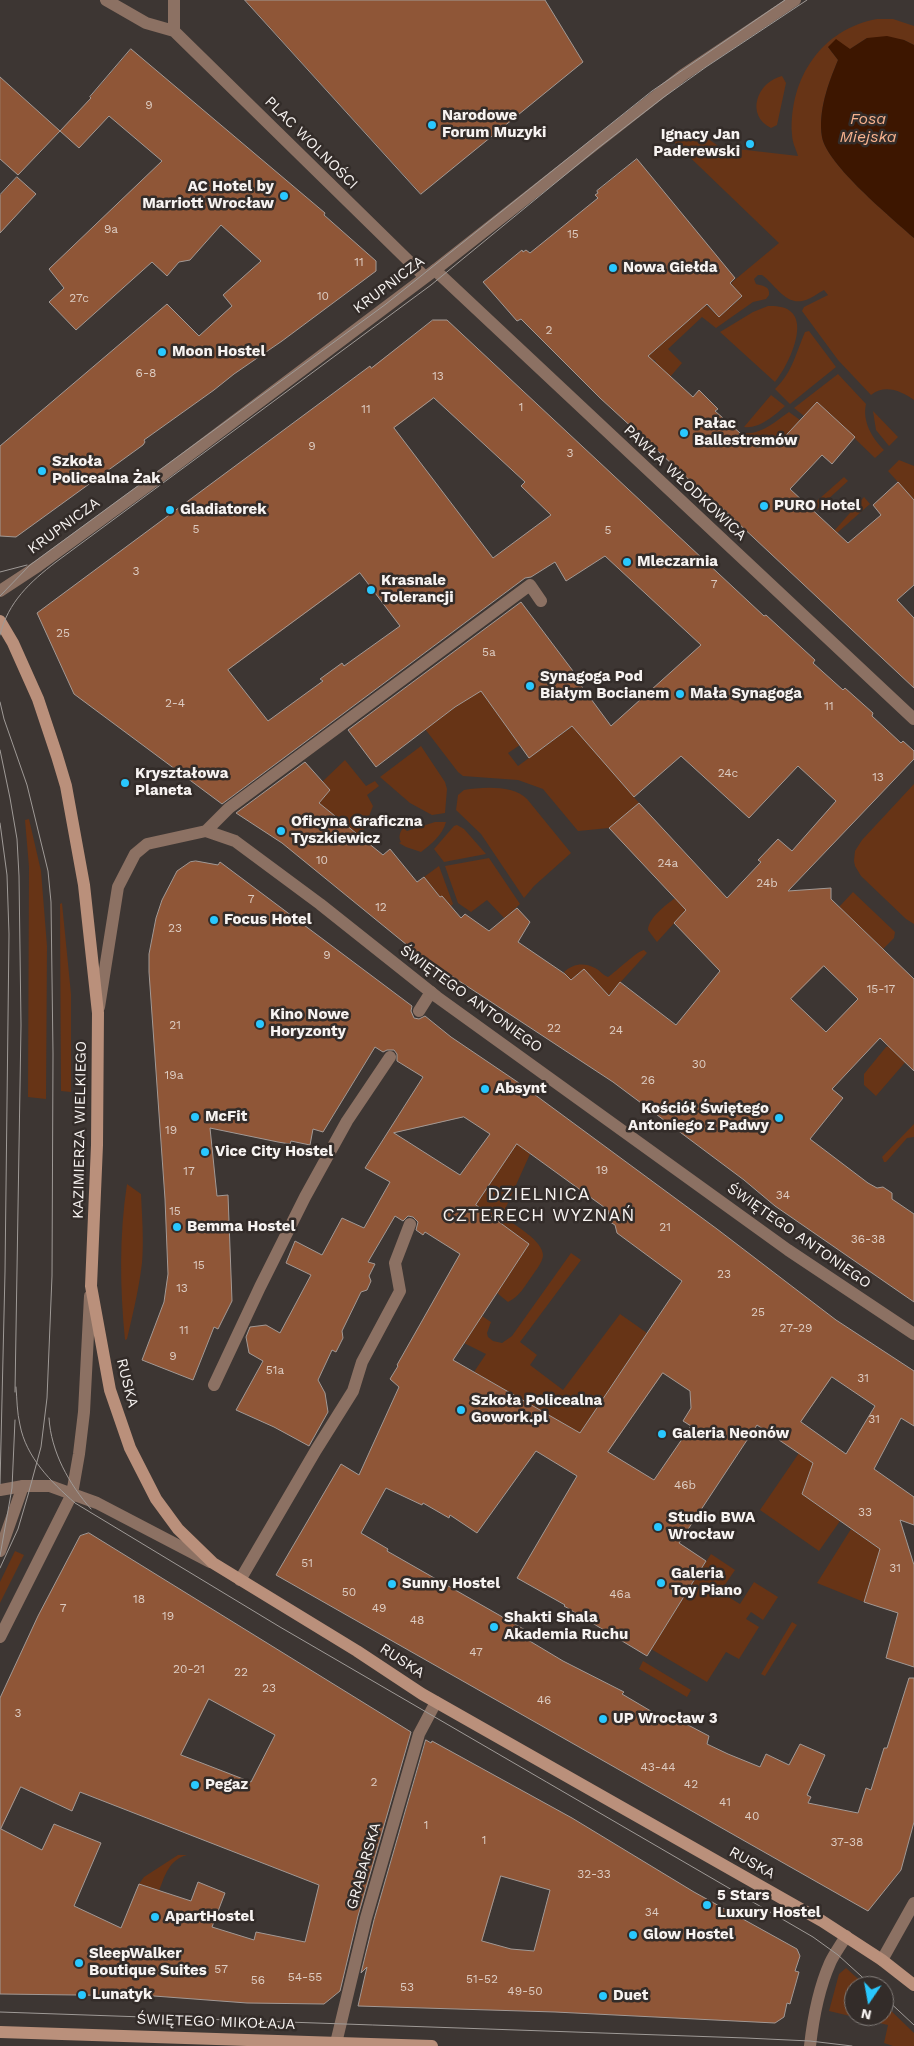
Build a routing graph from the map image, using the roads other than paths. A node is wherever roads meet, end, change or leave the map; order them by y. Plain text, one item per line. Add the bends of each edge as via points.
1 (106, 0) edge
2 (174, 0) edge
3 (795, 0) edge
4 (174, 31) junction
5 (430, 274) junction
6 (0, 592) edge
7 (541, 601) dead end
8 (0, 621) edge
9 (914, 719) edge
10 (206, 831) junction
11 (431, 992) junction
12 (419, 1011) dead end
13 (98, 1013) junction
14 (390, 1057) dead end
15 (410, 1224) dead end
16 (91, 1286) junction
17 (914, 1334) edge
18 (214, 1385) dead end
19 (23, 1486) junction
20 (0, 1490) edge
21 (72, 1494) junction
22 (0, 1551) edge
23 (213, 1563) junction
24 (240, 1580) junction
25 (0, 1637) edge
26 (436, 1702) junction
27 (914, 1903) edge
28 (846, 1936) junction
29 (882, 1960) junction
30 (914, 1985) edge
31 (0, 2032) edge
32 (336, 2042) junction
33 (432, 2046) edge
34 (810, 2046) edge

1 - 4 street, PLAC WOLNOŚCI via 146,23
2 - 4 street
3 - 5 street, KRUPNICZA via 683,75
4 - 5 street, PLAC WOLNOŚCI
5 - 6 street, KRUPNICZA
5 - 9 street, PAWŁA WŁODKOWICA
7 - 10 street via 530,585 229,808
8 - 13 main road, KAZIMIERZA WIELKIEGO via 40,705 66,786 84,886
10 - 11 street, ŚWIĘTEGO ANTONIEGO via 235,840
10 - 13 street, ŚWIĘTEGO ANTONIEGO via 147,844 128,865 118,887
11 - 12 street
11 - 17 street, ŚWIĘTEGO ANTONIEGO via 788,1250
13 - 16 main road, KAZIMIERZA WIELKIEGO
14 - 18 street via 348,1121 306,1197
15 - 24 street via 395,1263 400,1292 362,1362 353,1391
16 - 21 street, KAZIMIERZA WIELKIEGO via 83,1418
16 - 23 main road, RUSKA via 110,1390 130,1448 168,1516
19 - 20 street
19 - 21 street via 50,1486
19 - 22 street
21 - 23 street via 97,1503
21 - 25 street, KAZIMIERZA WIELKIEGO
23 - 24 main road, RUSKA
24 - 26 main road, RUSKA
26 - 28 main road, RUSKA
26 - 32 street, GRABARSKA via 416,1744 366,1918
27 - 29 street
28 - 29 main road, RUSKA
28 - 34 street via 830,1962
29 - 30 main road, RUSKA
31 - 32 main road, ŚWIĘTEGO MIKOŁAJA
32 - 33 main road, ŚWIĘTEGO MIKOŁAJA

